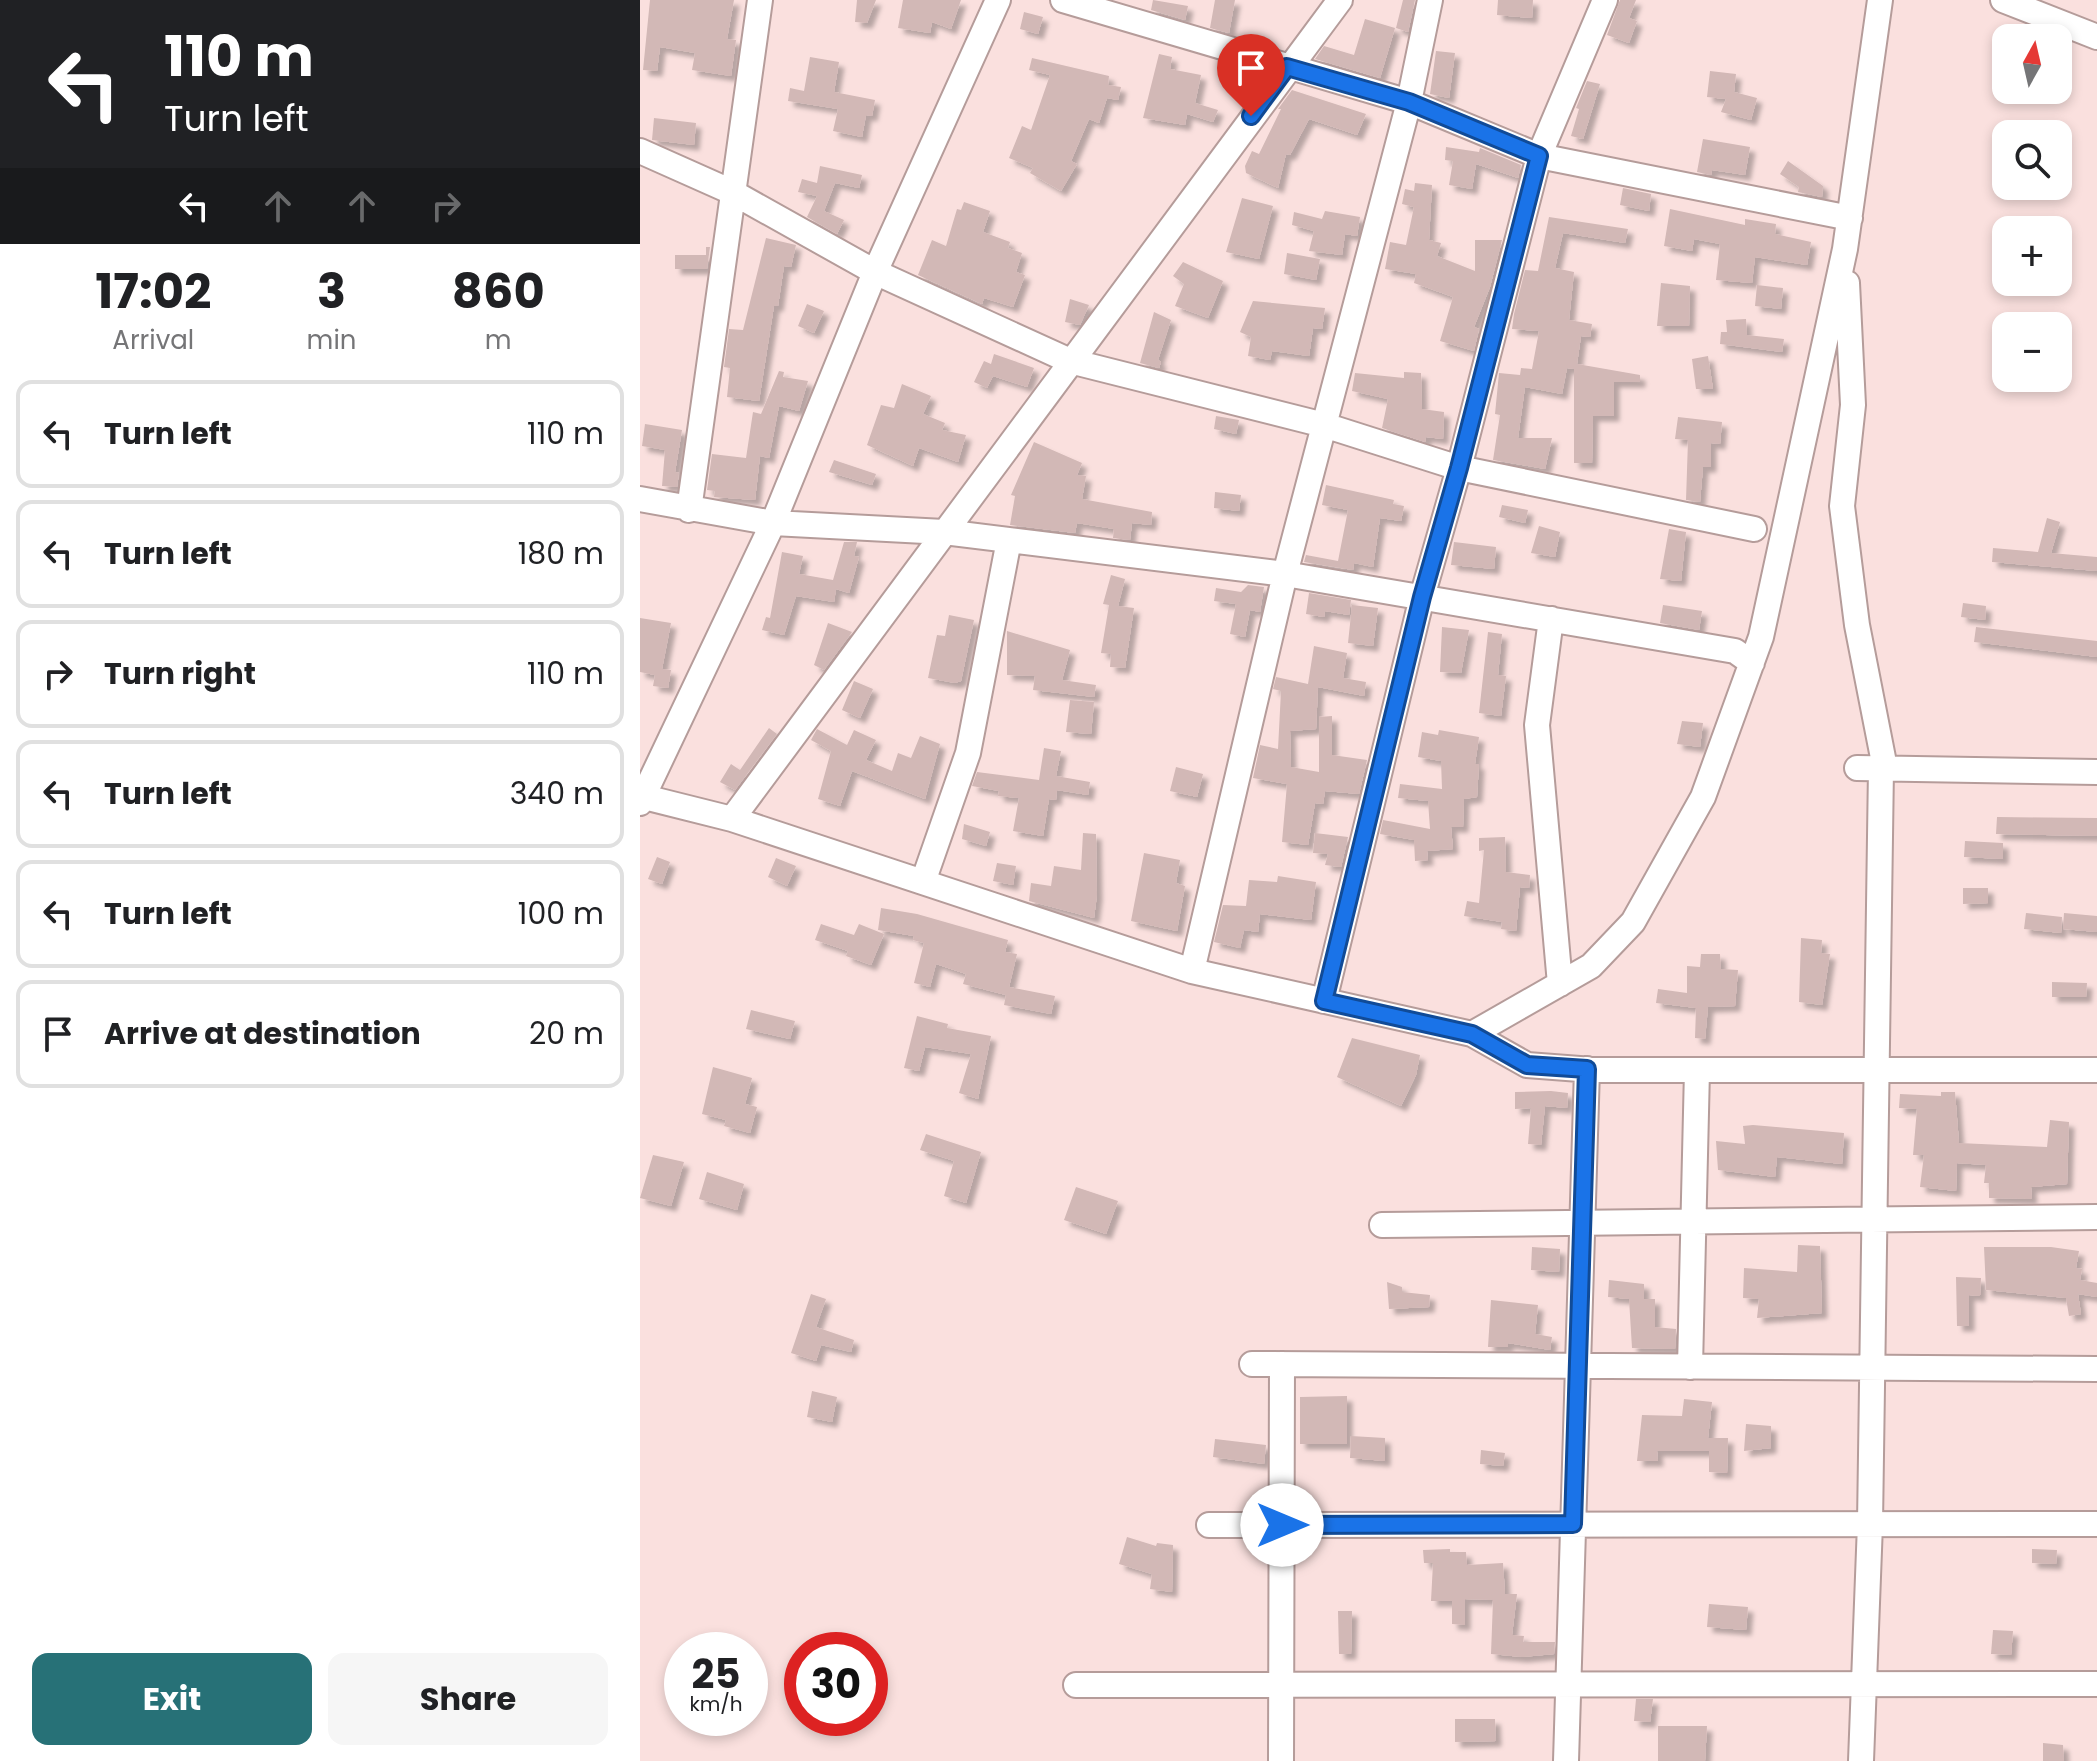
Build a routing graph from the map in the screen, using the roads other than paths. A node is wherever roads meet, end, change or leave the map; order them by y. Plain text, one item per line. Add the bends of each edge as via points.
1 (760, 0) edge
2 (998, 0) edge
3 (1063, 0) edge
4 (1340, 0) edge
5 (1430, 0) edge
6 (1605, 0) edge
7 (1880, 0) edge
8 (2003, 0) edge
9 (2097, 37) edge
10 (1287, 67) junction
11 (1409, 102) junction
12 (640, 151) edge
13 (1539, 156) junction
14 (732, 192) junction
15 (1850, 218) junction
16 (1845, 249) junction
17 (875, 272) junction
18 (1070, 361) junction
19 (1324, 425) junction
20 (1459, 468) junction
21 (640, 499) edge
22 (689, 510) junction
23 (773, 523) junction
24 (1754, 529) dead end
25 (944, 532) junction
26 (1009, 540) junction
27 (1285, 574) junction
28 (1422, 597) junction
29 (1551, 619) junction
30 (1752, 663) junction
31 (1874, 768) junction
32 (2097, 772) edge
33 (641, 798) edge
34 (732, 819) junction
35 (923, 882) junction
36 (1192, 971) junction
37 (1560, 984) junction
38 (1324, 1001) junction
39 (1472, 1034) junction
40 (1587, 1069) junction
41 (1697, 1070) junction
42 (1876, 1070) junction
43 (2097, 1070) edge
44 (2097, 1217) edge
45 (1874, 1220) junction
46 (1693, 1222) junction
47 (1582, 1223) junction
48 (1382, 1225) dead end
49 (1252, 1364) dead end
50 (1282, 1364) junction
51 (1578, 1366) junction
52 (1690, 1367) junction
53 (1872, 1368) junction
54 (2097, 1369) edge
55 (1573, 1524) junction
56 (1870, 1524) junction
57 (2097, 1524) edge
58 (1209, 1525) dead end
59 (1282, 1525) junction
60 (1863, 1684) junction
61 (2097, 1684) edge
62 (1076, 1685) dead end
63 (1281, 1685) junction
64 (1568, 1685) junction
65 (1281, 1761) edge
66 (1566, 1761) edge
67 (1861, 1761) edge

1 - 14 street
2 - 17 street
3 - 10 street
4 - 10 street
5 - 11 street
6 - 13 street
7 - 15 street
8 - 9 street
10 - 11 street
10 - 18 street
11 - 13 street
11 - 19 street
12 - 14 street
13 - 15 street
13 - 20 street
14 - 17 street
14 - 22 street
15 - 16 street
16 - 30 street
16 - 31 street via 1853,405 1842,506
17 - 18 street
17 - 23 street
18 - 19 street
18 - 25 street
19 - 20 street
19 - 27 street
20 - 24 street
20 - 28 street
21 - 22 street
22 - 23 street
23 - 25 street
23 - 33 street
25 - 26 street
25 - 34 street
26 - 27 street
26 - 35 street via 968,753
27 - 28 street
27 - 36 street
28 - 29 street
28 - 38 street
29 - 30 street via 1735,651
29 - 37 street via 1537,725
30 - 37 street via 1703,797 1633,922 1591,966
31 - 32 street
31 - 42 street
33 - 34 street
34 - 35 street
35 - 36 street
36 - 38 street
37 - 39 street
38 - 39 street
39 - 40 street via 1527,1065
40 - 41 street
40 - 47 street
41 - 42 street
41 - 46 street
42 - 43 street
42 - 45 street
44 - 45 street
45 - 46 street
45 - 53 street
46 - 47 street
46 - 52 street
47 - 48 street
47 - 51 street
49 - 50 street
50 - 51 street
50 - 59 street
51 - 52 street
51 - 55 street
52 - 53 street
53 - 54 street
53 - 56 street
55 - 56 street
55 - 59 street
55 - 64 street
56 - 57 street
56 - 60 street
58 - 59 street
59 - 63 street
60 - 61 street
60 - 64 street
60 - 67 street
62 - 63 street
63 - 64 street
63 - 65 street
64 - 66 street

